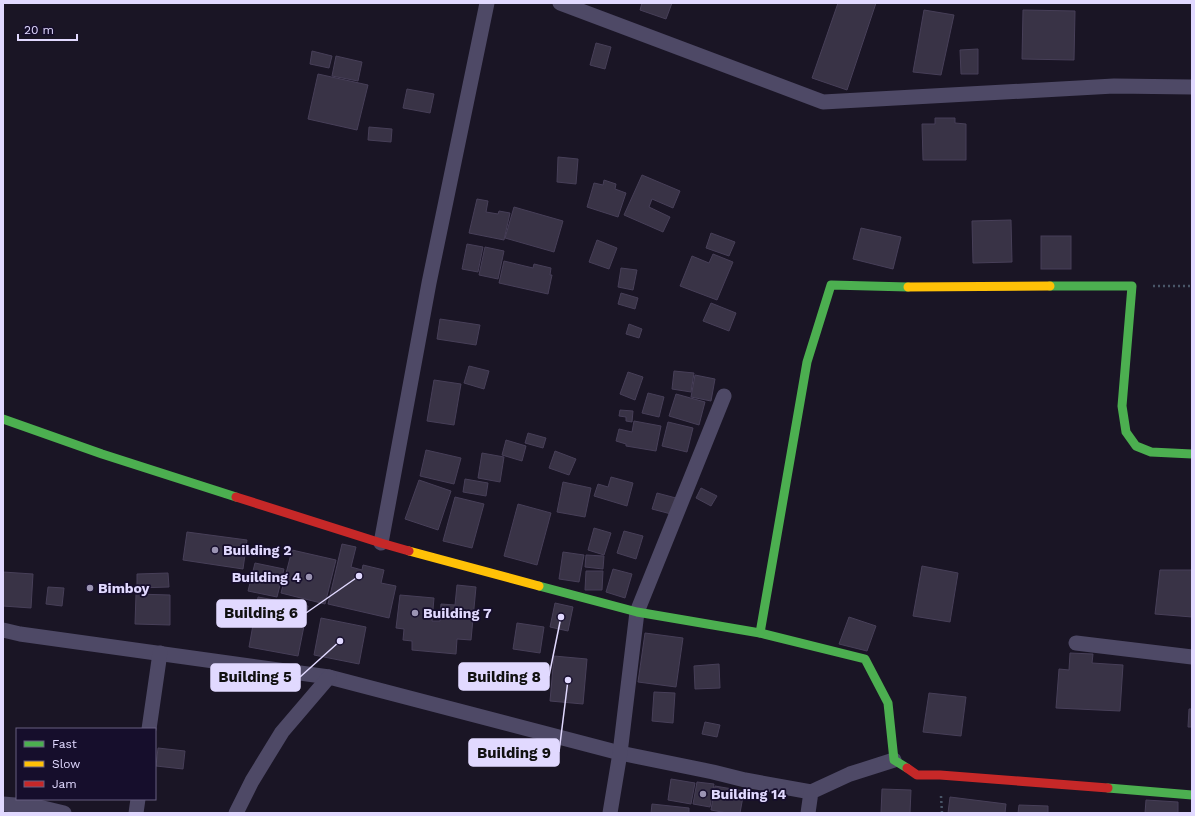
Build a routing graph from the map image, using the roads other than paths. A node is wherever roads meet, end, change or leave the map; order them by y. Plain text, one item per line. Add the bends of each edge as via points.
1 (487, 3) edge
2 (560, 3) edge
3 (1192, 87) edge
4 (724, 396) dead end
5 (3, 419) edge
6 (1192, 454) edge
7 (381, 543) junction
8 (637, 612) junction
9 (3, 630) edge
10 (760, 633) junction
11 (1076, 643) dead end
12 (160, 653) junction
13 (1192, 657) edge
14 (329, 677) junction
15 (149, 728) edge
16 (620, 753) junction
17 (894, 760) junction
18 (811, 792) junction
19 (1192, 795) edge
20 (138, 800) edge
21 (3, 804) edge
22 (64, 813) edge
23 (136, 813) edge
24 (236, 813) edge
25 (610, 813) edge
26 (808, 813) edge

1 - 7 street via 429,283
2 - 3 street via 823,102 1114,86
4 - 8 street
5 - 7 street via 102,454
6 - 10 street via 1151,452 1136,446 1126,432 1122,406 1132,286 831,285 807,362
7 - 8 street
8 - 10 street
8 - 16 street
9 - 12 street
10 - 17 street via 865,659 888,703
11 - 13 street
12 - 14 street
12 - 15 street
14 - 16 street
14 - 24 street via 282,732
16 - 18 street
16 - 25 street
17 - 18 street via 850,774
17 - 19 street via 917,775
18 - 26 street
20 - 23 street
21 - 22 street via 39,807

